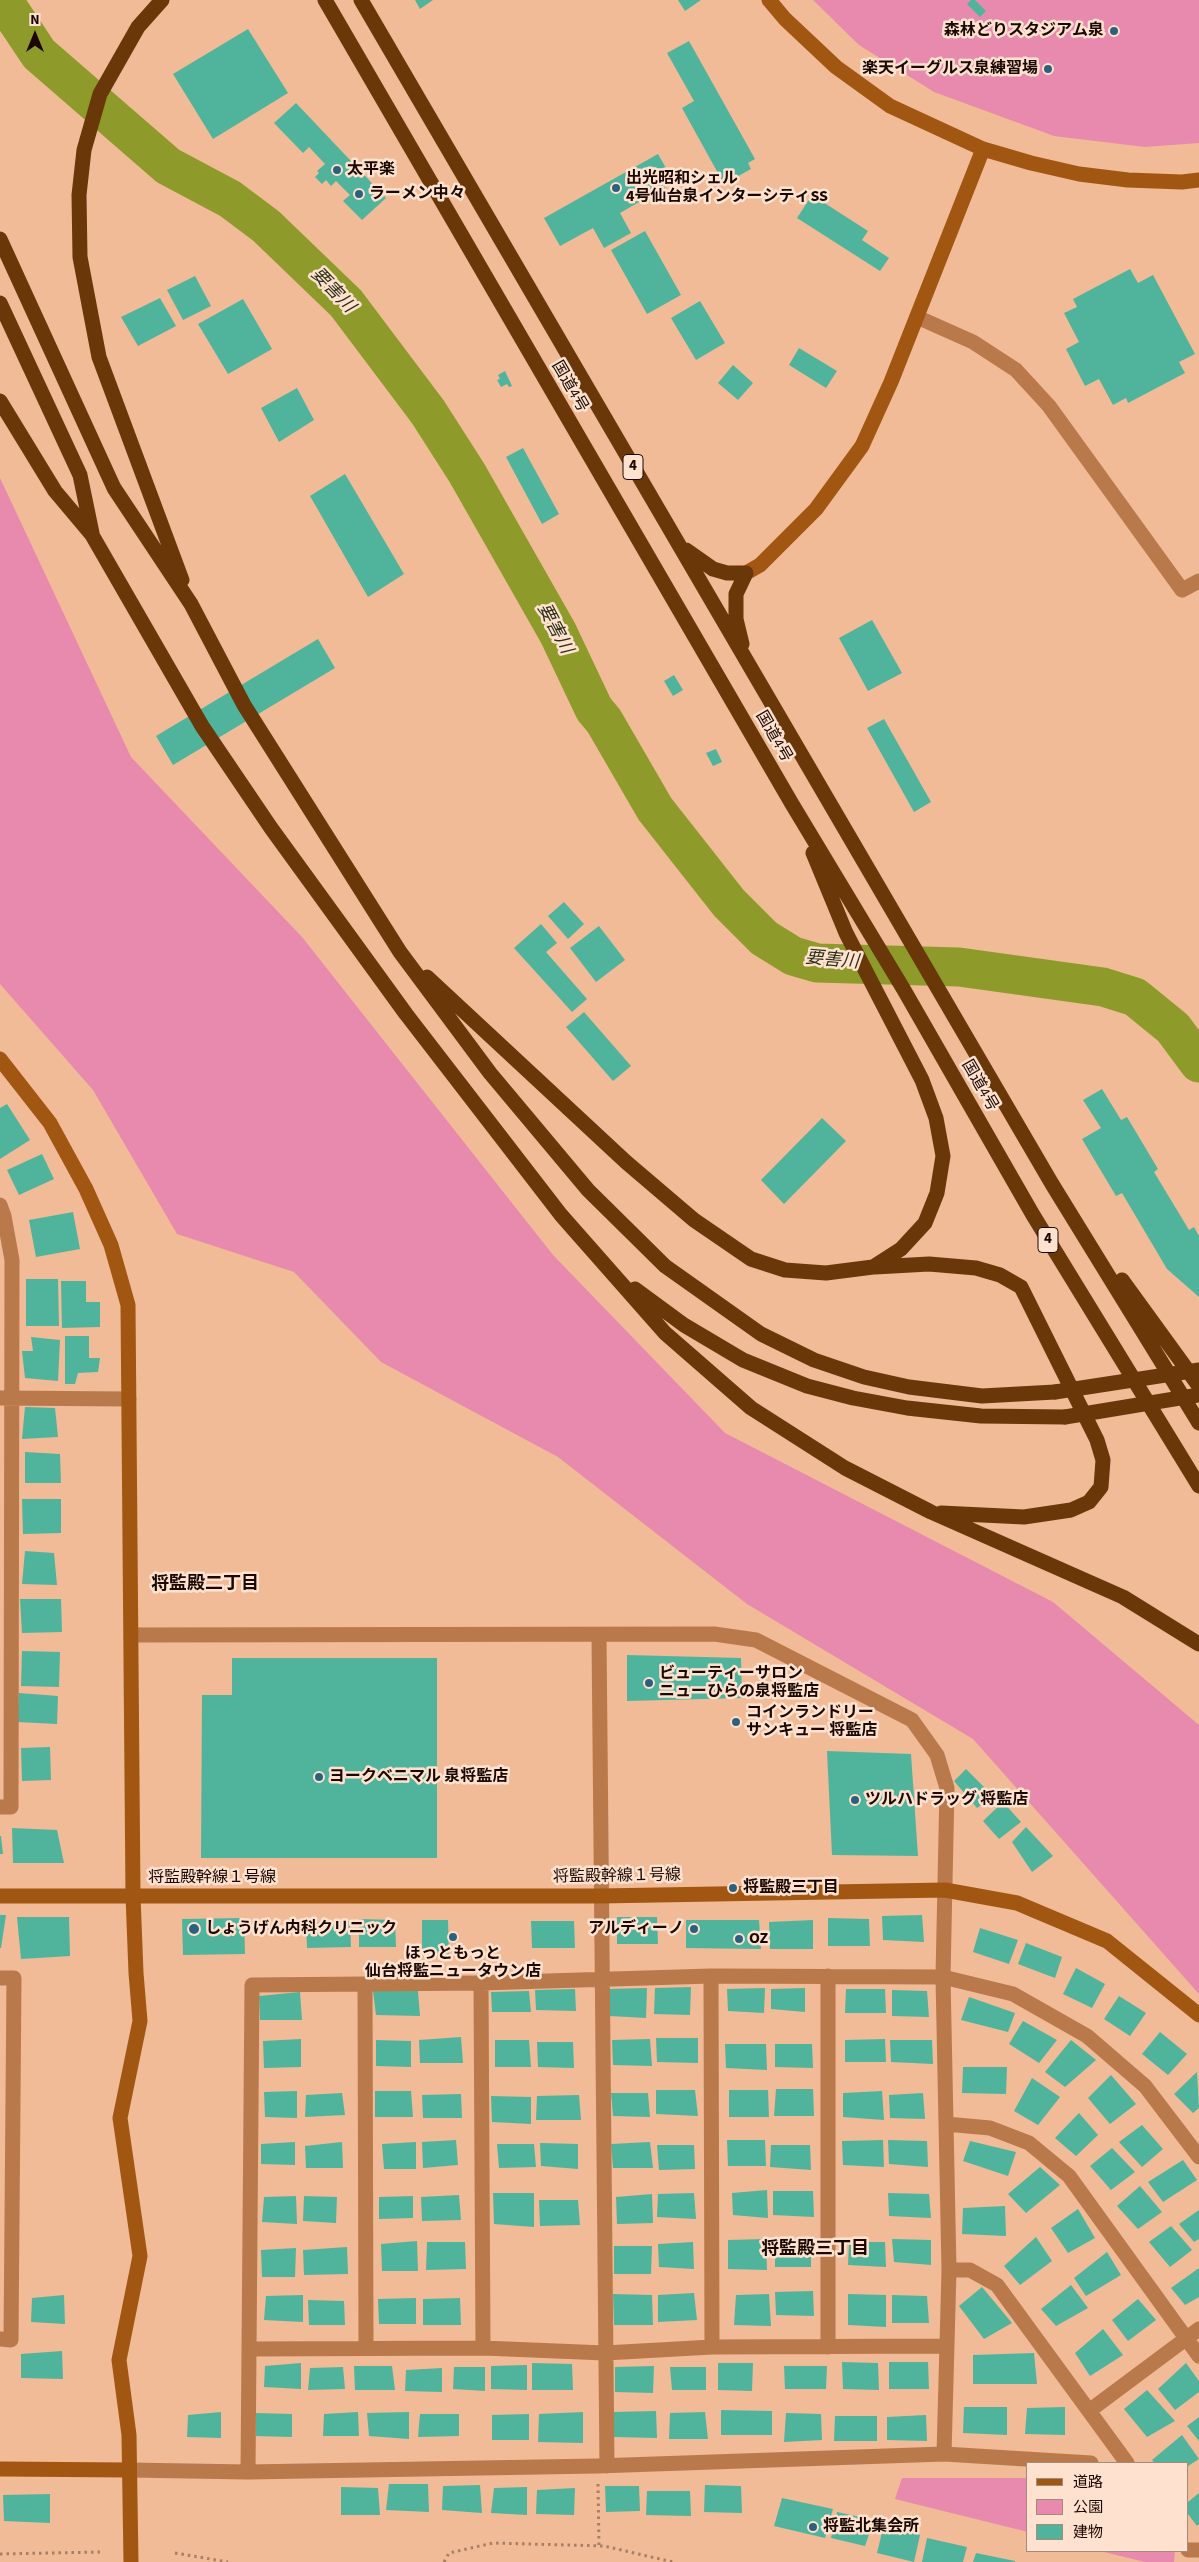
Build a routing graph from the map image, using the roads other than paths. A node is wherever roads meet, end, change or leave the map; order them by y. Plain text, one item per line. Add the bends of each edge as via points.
1 (162, 0) edge
2 (325, 0) edge
3 (361, 0) edge
4 (769, 0) edge
5 (983, 149) junction
6 (1199, 180) edge
7 (0, 239) edge
8 (0, 303) edge
9 (917, 318) junction
10 (0, 401) edge
11 (92, 535) junction
12 (677, 543) junction
13 (746, 573) junction
14 (1199, 581) edge
15 (191, 604) junction
16 (745, 660) junction
17 (792, 804) junction
18 (400, 952) junction
19 (0, 1058) edge
20 (1052, 1184) junction
21 (0, 1205) edge
22 (561, 1215) junction
23 (873, 1267) junction
24 (1199, 1370) edge
25 (1199, 1386) edge
26 (1199, 1395) edge
27 (6, 1398) edge
28 (129, 1399) junction
29 (1199, 1423) edge
30 (1199, 1486) edge
31 (931, 1512) junction
32 (132, 1635) junction
33 (599, 1636) junction
34 (1199, 1644) edge
35 (0, 1807) edge
36 (945, 1890) junction
37 (0, 1896) edge
38 (133, 1896) junction
39 (600, 1896) junction
40 (711, 1976) junction
41 (828, 1976) junction
42 (944, 1977) junction
43 (0, 1978) edge
44 (600, 1981) junction
45 (481, 1983) junction
46 (365, 1984) junction
47 (1199, 2015) edge
48 (946, 2124) junction
49 (1199, 2157) edge
50 (949, 2270) junction
51 (1199, 2328) edge
52 (1186, 2338) junction
53 (0, 2339) edge
54 (946, 2346) junction
55 (712, 2347) junction
56 (828, 2347) junction
57 (250, 2348) junction
58 (366, 2348) junction
59 (483, 2348) junction
60 (604, 2353) junction
61 (1199, 2356) edge
62 (1089, 2411) junction
63 (944, 2454) junction
64 (1074, 2462) edge
65 (1126, 2462) edge
66 (602, 2466) junction
67 (0, 2469) edge
68 (129, 2470) junction
69 (248, 2472) junction
70 (131, 2562) edge

1 - 15 highway via 138,28 100,94 84,150 79,195 80,257 99,357
2 - 17 highway, 国道4号 / 4
3 - 12 highway, 国道4号 / 4
4 - 5 street via 836,67 890,106
5 - 6 street via 1079,174 1128,180
5 - 9 street
7 - 15 highway via 114,488
8 - 11 highway via 80,474
9 - 13 street via 862,446 816,509 760,565
9 - 14 street via 973,342 1016,370 1049,406 1182,590
10 - 11 highway via 55,490
11 - 22 highway via 202,726 271,828 406,1014
12 - 13 highway via 713,569
12 - 16 highway, 国道4号 / 4
13 - 16 highway via 736,594 736,619
15 - 18 highway via 244,705
16 - 20 highway, 国道4号 / 4
17 - 23 highway via 846,933 922,1080 936,1118 943,1156 937,1193 925,1223 901,1249
17 - 30 highway, 国道4号 / 4 via 904,990 1033,1215
18 - 23 highway via 626,1162 694,1220 751,1259 786,1270 826,1273
18 - 24 highway, bridge via 490,1073 588,1190 665,1266 760,1334 822,1363 864,1377 909,1387 982,1396 1054,1392
19 - 28 street via 50,1123 111,1245 128,1305
20 - 25 highway
20 - 29 highway, 国道4号 / 4
21 - 27 street via 12,1260
22 - 26 highway, bridge via 640,1293 684,1325 742,1360 807,1386 907,1408 981,1416 1064,1417
22 - 31 highway via 665,1333 751,1408 845,1468
23 - 31 highway via 929,1264 976,1268 1000,1275 1021,1287 1097,1440 1103,1460 1102,1488 1089,1502 1070,1510 1024,1517
27 - 28 street
27 - 35 street via 11,1807
28 - 32 street
31 - 34 highway via 1123,1597
32 - 33 street
32 - 38 street
33 - 36 street via 714,1634 756,1640 912,1720 938,1755 947,1788
33 - 39 street
36 - 39 street, 将監殿幹線１号線
36 - 42 street
36 - 47 street, 将監殿幹線１号線 via 1017,1903 1107,1941
37 - 38 street, 将監殿幹線１号線
38 - 39 street, 将監殿幹線１号線
38 - 68 street via 140,2021 120,2118 140,2256 119,2360 129,2435
39 - 44 street
40 - 41 street
40 - 44 street
40 - 55 street
41 - 42 street
41 - 56 street
42 - 48 street
42 - 49 street via 1013,1994 1087,2036 1145,2086
43 - 53 street via 14,1978 11,2340
44 - 45 street
44 - 60 street
45 - 46 street
45 - 59 street
46 - 57 street via 252,1985
46 - 58 street
48 - 50 street
48 - 52 street via 990,2128 1029,2143 1069,2176
50 - 54 street
50 - 62 street via 970,2270 997,2284
51 - 52 street
52 - 61 street
52 - 62 street
54 - 56 street
54 - 63 street
55 - 56 street
55 - 60 street
57 - 58 street
57 - 69 street
58 - 59 street
59 - 60 street
60 - 66 street
62 - 65 street
63 - 64 street
63 - 66 street
66 - 69 street
67 - 68 street
68 - 69 street
68 - 70 street

